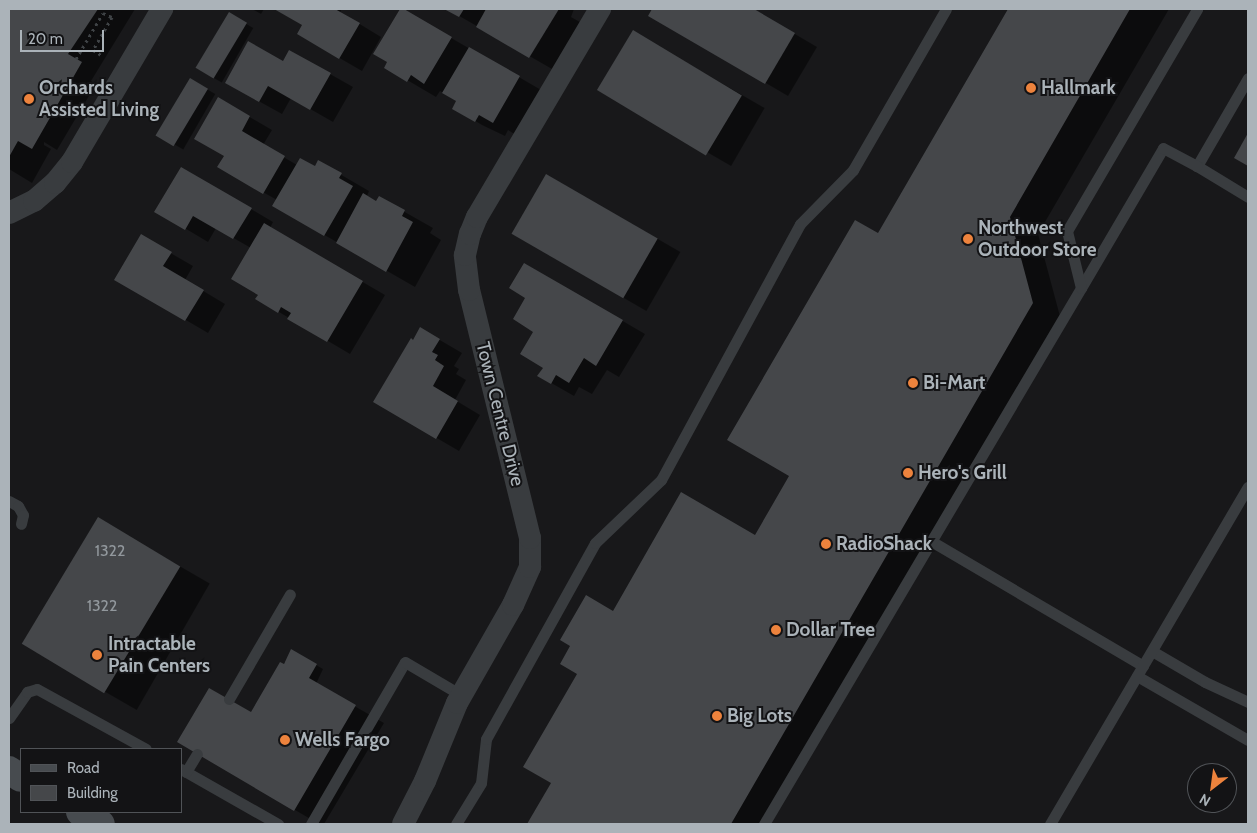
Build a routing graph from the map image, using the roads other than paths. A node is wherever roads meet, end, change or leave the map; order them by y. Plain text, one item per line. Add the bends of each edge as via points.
1 (162, 9) edge
2 (600, 9) edge
3 (946, 9) edge
4 (1197, 9) edge
5 (1248, 78) edge
6 (1197, 166) junction
7 (1248, 197) edge
8 (9, 213) edge
9 (1081, 288) junction
10 (1248, 487) edge
11 (9, 501) edge
12 (21, 524) dead end
13 (930, 541) junction
14 (290, 594) dead end
15 (1152, 651) junction
16 (1140, 671) junction
17 (462, 695) junction
18 (229, 699) dead end
19 (1248, 702) edge
20 (9, 718) edge
21 (1248, 740) edge
22 (144, 748) edge
23 (197, 754) dead end
24 (9, 770) edge
25 (184, 771) edge
26 (20, 777) edge
27 (82, 813) edge
28 (101, 824) edge
29 (278, 824) edge
30 (311, 824) edge
31 (403, 824) edge
32 (456, 824) edge
33 (764, 824) edge
34 (1050, 824) edge

1 - 8 street via 72,162 34,201
2 - 17 street, Town Centre Drive via 477,217 465,255 469,290 523,508 531,554 524,584
3 - 32 lane via 853,170 800,224 660,480 596,543 486,739 481,783
4 - 9 lane via 1066,232
5 - 6 lane
6 - 7 lane
6 - 9 lane via 1163,148
9 - 13 lane
10 - 15 lane
11 - 12 lane via 18,506 23,515
13 - 16 lane
13 - 33 lane
14 - 18 lane
15 - 16 lane
15 - 19 lane via 1205,682
16 - 21 lane
16 - 34 lane
17 - 30 lane via 406,662
17 - 31 street, Town Centre Drive
20 - 22 lane via 27,692 37,689
23 - 25 lane
24 - 26 main road
25 - 29 lane
27 - 28 main road

